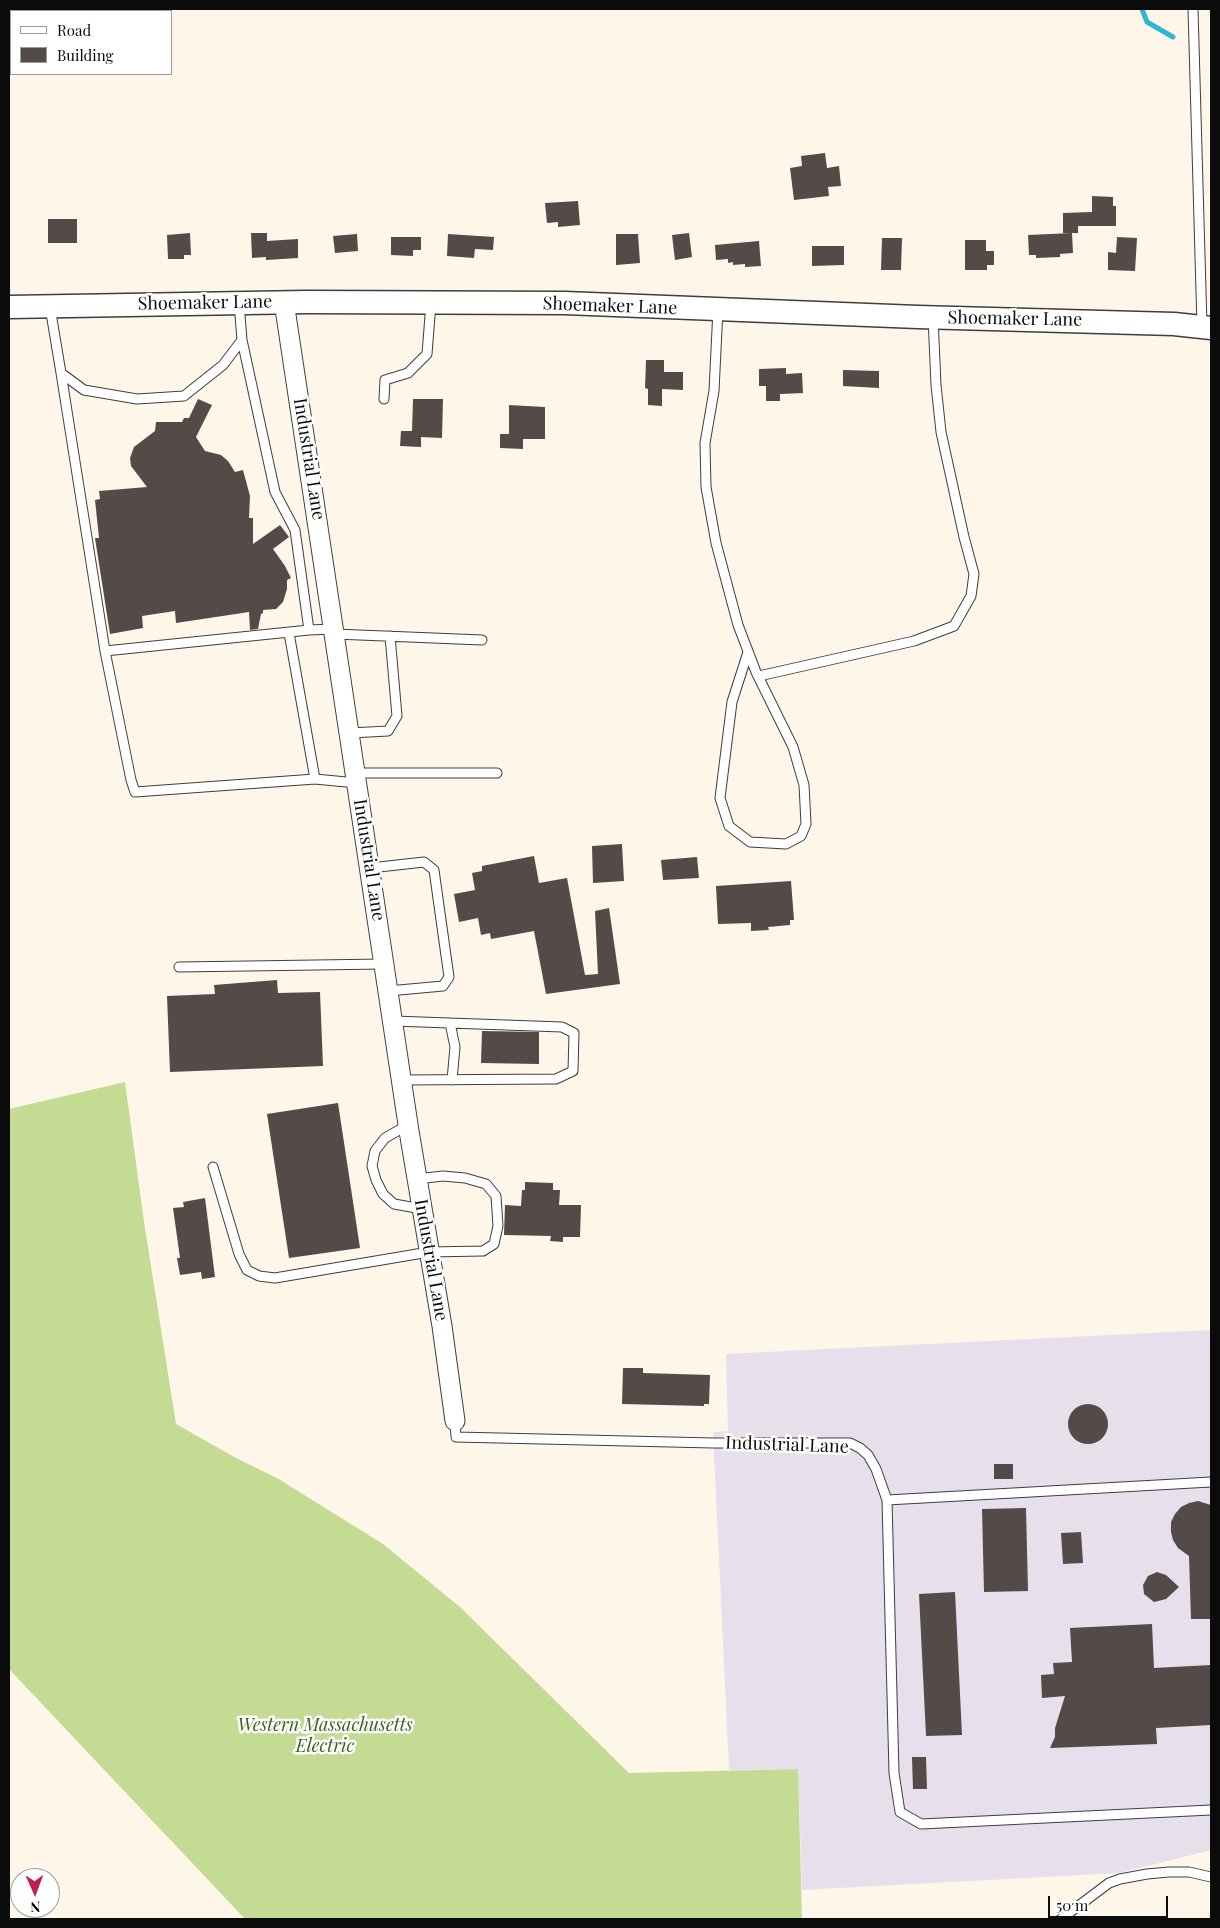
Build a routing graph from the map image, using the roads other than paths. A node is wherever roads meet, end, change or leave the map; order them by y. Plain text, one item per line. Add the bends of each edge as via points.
1 (1194, 9) edge
2 (284, 302) junction
3 (432, 302) junction
4 (239, 303) junction
5 (50, 306) junction
6 (9, 307) edge
7 (718, 309) junction
8 (933, 317) junction
9 (1207, 327) edge
10 (242, 340) junction
11 (61, 373) junction
12 (384, 399) dead end
13 (309, 630) junction
14 (335, 631) junction
15 (289, 632) junction
16 (390, 636) junction
17 (482, 640) dead end
18 (105, 651) junction
19 (748, 652) junction
20 (758, 676) junction
21 (350, 733) junction
22 (497, 772) dead end
23 (357, 778) junction
24 (315, 779) junction
25 (370, 868) junction
26 (384, 964) junction
27 (179, 967) dead end
28 (388, 991) junction
29 (393, 1021) junction
30 (450, 1023) junction
31 (402, 1080) junction
32 (452, 1080) junction
33 (408, 1125) junction
34 (213, 1167) dead end
35 (417, 1179) junction
36 (422, 1209) junction
37 (428, 1252) junction
38 (455, 1421) joint
39 (1211, 1482) edge
40 (887, 1500) junction
41 (1211, 1810) edge
42 (1211, 1877) edge
43 (1061, 1919) edge

1 - 9 lane
2 - 3 street, Shoemaker Lane
2 - 4 street, Shoemaker Lane
2 - 14 street, Industrial Lane
3 - 7 street, Shoemaker Lane
3 - 12 lane via 427,354 408,373 385,380
4 - 5 street, Shoemaker Lane
4 - 10 lane
5 - 6 street, Shoemaker Lane
5 - 11 lane
7 - 8 street, Shoemaker Lane
7 - 19 lane via 705,475 716,543
8 - 9 street, Shoemaker Lane
8 - 20 lane via 941,432 974,574 971,596 954,626 914,641
10 - 11 lane via 223,365 184,396 137,399 84,390
10 - 13 lane via 275,492 294,530
11 - 18 lane
13 - 14 lane
13 - 15 lane
14 - 16 lane
14 - 21 street, Industrial Lane
15 - 18 lane
15 - 24 lane
16 - 17 lane
16 - 21 lane via 397,716 388,731
18 - 24 lane via 135,792
19 - 20 lane
19 - 20 lane via 732,702 720,798 729,826 750,842 786,844 802,836 806,824 804,785 793,747
21 - 23 street, Industrial Lane
22 - 23 lane
23 - 24 lane
23 - 25 street, Industrial Lane
25 - 26 street, Industrial Lane
25 - 28 lane via 424,862 434,870 449,977 443,986
26 - 27 lane
26 - 28 street, Industrial Lane
28 - 29 street, Industrial Lane
29 - 30 lane
29 - 31 street, Industrial Lane
30 - 32 lane via 456,1047
30 - 32 lane via 562,1027 574,1033 573,1071 556,1079
31 - 32 lane
31 - 33 street, Industrial Lane
33 - 35 street, Industrial Lane
33 - 36 lane via 385,1138 375,1151 372,1166 383,1194 394,1204
34 - 37 lane via 238,1254 247,1270 259,1276 275,1278
35 - 36 street, Industrial Lane
35 - 37 lane via 465,1178 486,1184 496,1196 498,1226 494,1244 483,1251
36 - 37 street, Industrial Lane
37 - 38 street, Industrial Lane
38 - 40 lane, Industrial Lane via 456,1437 850,1443 868,1455
39 - 40 lane
40 - 41 lane via 894,1773 900,1812 921,1824
42 - 43 lane via 1169,1872 1120,1879 1109,1883

